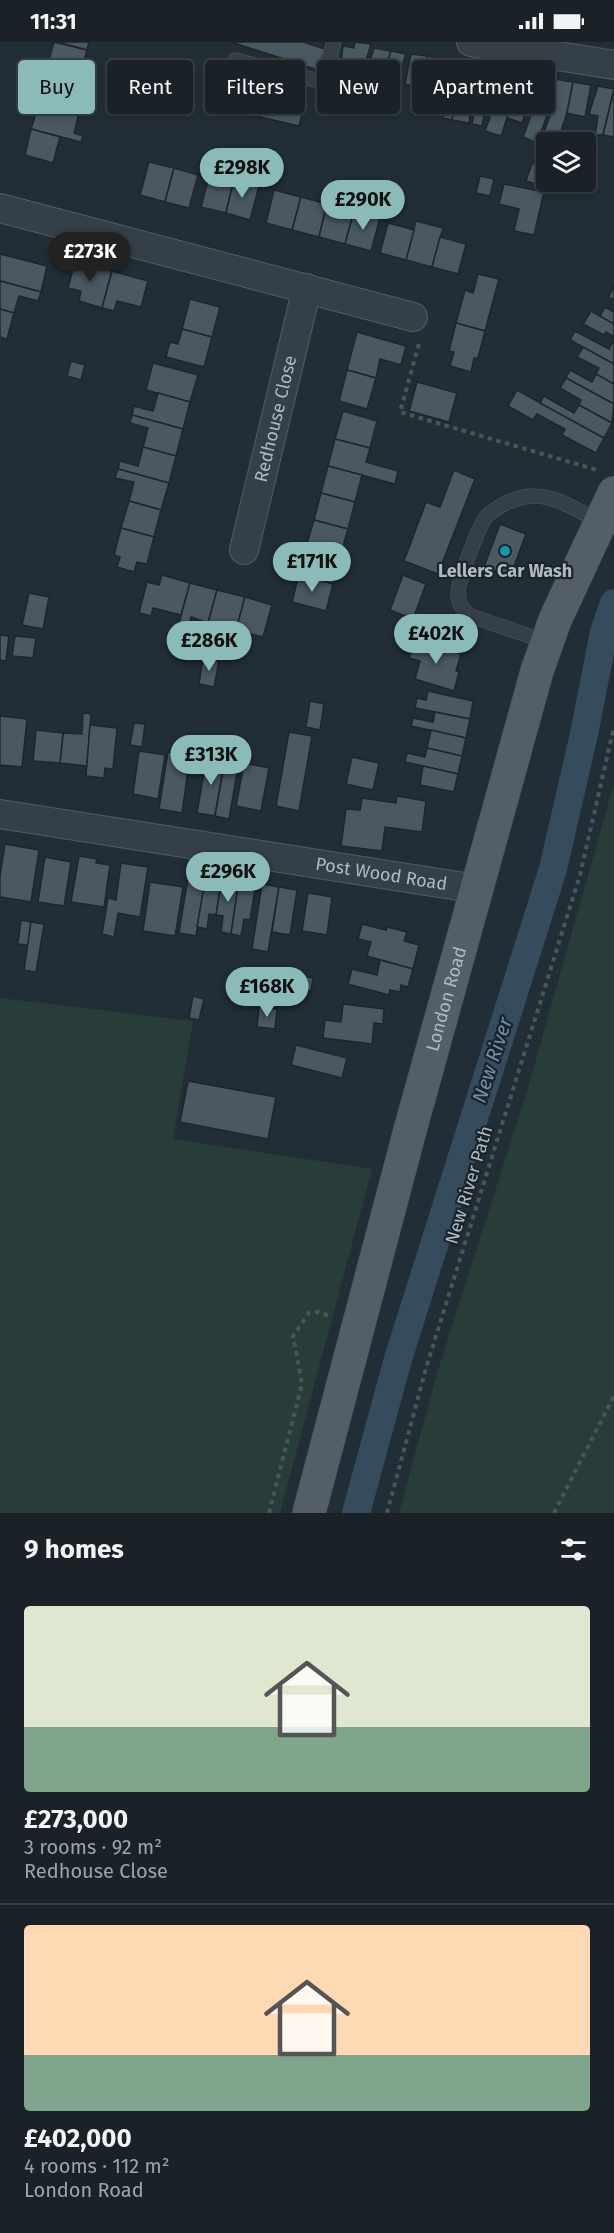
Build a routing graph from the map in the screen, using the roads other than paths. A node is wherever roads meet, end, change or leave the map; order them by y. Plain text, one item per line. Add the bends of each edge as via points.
1 (334, 42) edge
2 (471, 42) edge
3 (614, 65) edge
4 (305, 78) edge
5 (0, 208) edge
6 (307, 288) junction
7 (413, 317) road end
8 (606, 496) edge
9 (244, 550) dead end
10 (547, 642) junction
11 (0, 814) edge
12 (477, 889) junction
13 (309, 1513) edge

1 - 4 lane via 323,82
2 - 3 street
5 - 6 street
6 - 7 street
6 - 9 street, Redhouse Close
8 - 10 main road, London Road
8 - 10 lane via 518,499 498,507 478,530 458,592 463,610
10 - 12 main road, London Road
11 - 12 street, Post Wood Road
12 - 13 main road, London Road

